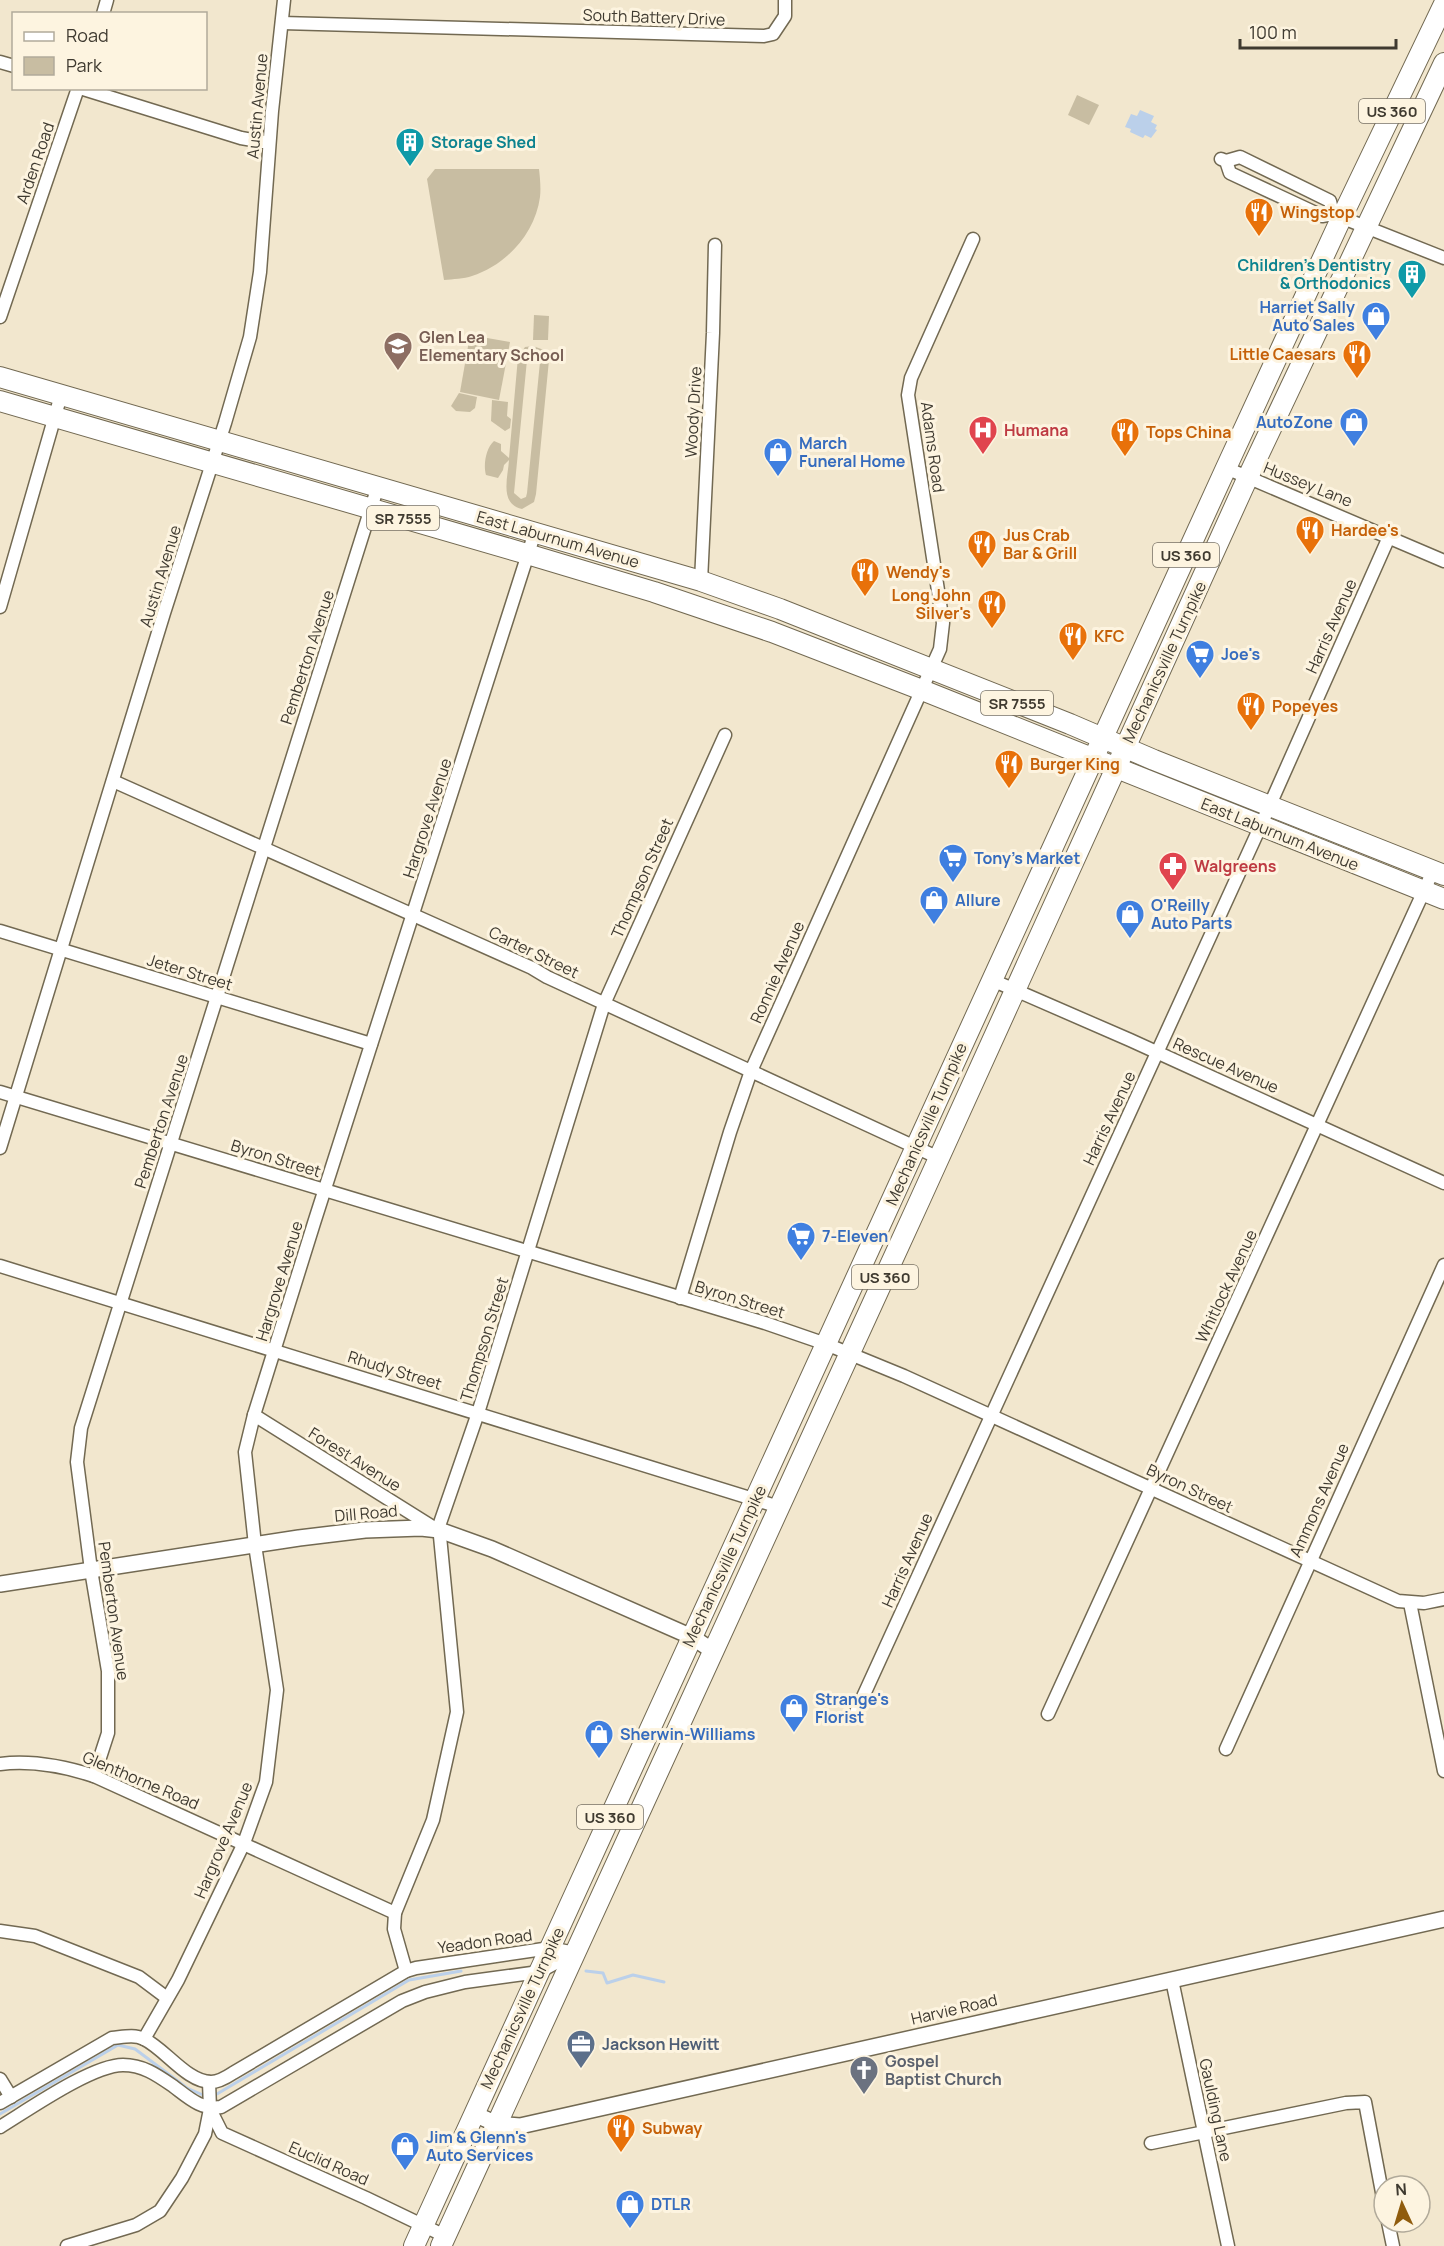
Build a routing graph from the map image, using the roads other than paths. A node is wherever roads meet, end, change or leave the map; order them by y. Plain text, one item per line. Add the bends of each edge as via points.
1 (284, 0) edge
2 (785, 0) edge
3 (1444, 4) edge
4 (282, 23) junction
5 (1444, 63) edge
6 (78, 90) edge
7 (86, 90) edge
8 (269, 143) junction
9 (1338, 216) junction
10 (1365, 227) junction
11 (973, 239) dead end
12 (715, 245) dead end
13 (1444, 258) edge
14 (0, 317) edge
15 (0, 377) edge
16 (61, 395) junction
17 (0, 401) edge
18 (55, 418) junction
19 (219, 441) junction
20 (213, 462) junction
21 (1226, 468) junction
22 (1248, 477) junction
23 (378, 486) junction
24 (372, 508) junction
25 (535, 532) junction
26 (1389, 537) junction
27 (528, 554) junction
28 (1444, 561) edge
29 (701, 581) junction
30 (0, 607) edge
31 (931, 669) junction
32 (922, 690) junction
33 (724, 735) dead end
34 (1103, 737) junction
35 (1125, 747) junction
36 (1093, 758) junction
37 (1116, 767) junction
38 (113, 781) junction
39 (1269, 806) junction
40 (1261, 825) junction
41 (264, 848) junction
42 (1439, 873) edge
43 (1424, 892) junction
44 (1444, 900) edge
45 (413, 916) junction
46 (0, 931) edge
47 (62, 950) junction
48 (992, 980) junction
49 (1015, 990) junction
50 (218, 998) junction
51 (604, 1004) junction
52 (371, 1044) junction
53 (1157, 1052) junction
54 (751, 1071) junction
55 (0, 1092) edge
56 (16, 1097) junction
57 (1317, 1125) junction
58 (171, 1143) junction
59 (915, 1147) junction
60 (0, 1148) edge
61 (939, 1158) junction
62 (1444, 1183) edge
63 (325, 1190) junction
64 (528, 1252) junction
65 (1444, 1265) edge
66 (0, 1266) edge
67 (680, 1298) junction
68 (120, 1303) junction
69 (826, 1344) junction
70 (275, 1351) junction
71 (849, 1353) junction
72 (478, 1413) junction
73 (254, 1415) junction
74 (991, 1416) junction
75 (1151, 1488) junction
76 (755, 1499) junction
77 (780, 1507) junction
78 (439, 1530) junction
79 (255, 1545) junction
80 (1309, 1561) junction
81 (91, 1570) junction
82 (0, 1584) edge
83 (1444, 1599) edge
84 (1410, 1603) junction
85 (692, 1637) junction
86 (713, 1651) junction
87 (856, 1712) dead end
88 (1048, 1714) dead end
89 (1226, 1749) dead end
90 (0, 1764) edge
91 (1444, 1771) edge
92 (94, 1776) junction
93 (244, 1843) junction
94 (395, 1913) junction
95 (1444, 1919) edge
96 (0, 1931) edge
97 (550, 1948) junction
98 (575, 1953) junction
99 (406, 1971) junction
100 (539, 1972) junction
101 (1172, 1980) junction
102 (168, 1998) junction
103 (144, 2038) junction
104 (0, 2079) edge
105 (209, 2082) junction
106 (5, 2100) edge
107 (210, 2109) junction
108 (474, 2114) junction
109 (497, 2124) junction
110 (0, 2127) edge
111 (1205, 2134) junction
112 (1152, 2143) dead end
113 (1379, 2174) edge
114 (423, 2225) junction
115 (443, 2241) edge
116 (67, 2246) edge
117 (414, 2246) edge
118 (1228, 2246) edge

1 - 4 street, Austin Avenue
2 - 4 street, South Battery Drive via 784,16 773,34 754,36
3 - 9 main road, Mechanicsville Turnpike / US 360
4 - 8 street, Austin Avenue
5 - 10 main road, Mechanicsville Turnpike / US 360
6 - 14 street, Arden Road
7 - 8 street
8 - 19 street, Austin Avenue via 256,306
9 - 9 street via 1330,201 1240,157 1223,160 1230,173 1322,216
9 - 10 street
9 - 21 main road, Mechanicsville Turnpike / US 360
10 - 13 street
10 - 22 main road, Mechanicsville Turnpike / US 360
11 - 31 street, Adams Road via 911,378 908,395 943,623 940,649
12 - 29 street, Woody Drive
15 - 16 main road, East Laburnum Avenue / SR 7555
16 - 18 street
16 - 19 main road, East Laburnum Avenue / SR 7555
17 - 18 main road, East Laburnum Avenue / SR 7555
18 - 20 main road, East Laburnum Avenue / SR 7555
18 - 30 street
19 - 20 street, Austin Avenue
19 - 23 main road, East Laburnum Avenue / SR 7555
20 - 24 main road, East Laburnum Avenue / SR 7555
20 - 38 street, Austin Avenue
21 - 22 street, Hussey Lane
21 - 34 main road, Mechanicsville Turnpike / US 360
22 - 26 street, Hussey Lane
22 - 35 main road, Mechanicsville Turnpike / US 360
23 - 24 street, Pemberton Avenue
23 - 25 main road, East Laburnum Avenue / SR 7555
24 - 27 main road, East Laburnum Avenue / SR 7555
24 - 41 street, Pemberton Avenue
25 - 27 street, Hargrove Avenue
25 - 29 main road, East Laburnum Avenue / SR 7555
26 - 28 street, Hussey Lane
26 - 39 street, Harris Avenue
27 - 32 main road, East Laburnum Avenue / SR 7555 via 772,632
27 - 45 street, Hargrove Avenue
29 - 31 main road, East Laburnum Avenue / SR 7555
31 - 32 street, Ronnie Avenue
31 - 34 main road, East Laburnum Avenue / SR 7555
32 - 36 main road, East Laburnum Avenue / SR 7555
32 - 54 street, Ronnie Avenue
33 - 51 street, Thompson Street
34 - 35 main road, East Laburnum Avenue
34 - 36 main road, Mechanicsville Turnpike / US 360
35 - 37 main road, Mechanicsville Turnpike / US 360
35 - 39 main road, East Laburnum Avenue
36 - 37 main road, East Laburnum Avenue
36 - 48 main road, Mechanicsville Turnpike / US 360
37 - 40 main road, East Laburnum Avenue
37 - 49 main road, Mechanicsville Turnpike / US 360
38 - 41 street, Carter Street
38 - 47 street, Austin Avenue
39 - 40 street, Harris Avenue
39 - 42 main road, East Laburnum Avenue
40 - 43 main road, East Laburnum Avenue
40 - 53 street, Harris Avenue
41 - 45 street, Carter Street
41 - 50 street, Pemberton Avenue
42 - 43 street, Whitlock Avenue
43 - 44 main road, East Laburnum Avenue
43 - 57 street, Whitlock Avenue
45 - 51 street, Carter Street
45 - 52 street, Hargrove Avenue
46 - 47 street, Jeter Street
47 - 50 street, Jeter Street
47 - 56 street, Austin Avenue
48 - 49 street, Rescue Avenue
48 - 59 main road, Mechanicsville Turnpike / US 360
49 - 53 street, Rescue Avenue
49 - 61 main road, Mechanicsville Turnpike / US 360
50 - 52 street, Jeter Street
50 - 58 street, Pemberton Avenue
51 - 54 street, Carter Street
51 - 64 street, Thompson Street
52 - 63 street, Hargrove Avenue
53 - 57 street, Rescue Avenue
53 - 74 street, Harris Avenue
54 - 59 street, Carter Street
54 - 67 street, Ronnie Avenue
55 - 56 street, Byron Street
56 - 58 street, Byron Street
56 - 60 street, Austin Avenue
57 - 62 street, Rescue Avenue
57 - 75 street, Whitlock Avenue
58 - 63 street, Byron Street
58 - 68 street, Pemberton Avenue
59 - 61 street, Carter Street
59 - 69 main road, Mechanicsville Turnpike / US 360
61 - 71 main road, Mechanicsville Turnpike / US 360
63 - 64 street, Byron Street
63 - 70 street, Hargrove Avenue
64 - 67 street, Byron Street
64 - 72 street, Thompson Street
65 - 80 street, Ammons Avenue
66 - 68 street, Rhudy Street
67 - 69 street, Byron Street
68 - 70 street, Rhudy Street
68 - 81 street, Pemberton Avenue via 81,1428 77,1462
69 - 71 street, Byron Street
69 - 76 main road, Mechanicsville Turnpike / US 360
70 - 72 street, Rhudy Street
70 - 73 street, Hargrove Avenue
71 - 74 street, Byron Street
71 - 77 main road, Mechanicsville Turnpike / US 360
72 - 76 street, Rhudy Street
72 - 78 street, Thompson Street
73 - 78 street, Forest Avenue
73 - 79 street, Hargrove Avenue via 245,1452
74 - 75 street, Byron Street
74 - 87 street, Harris Avenue
75 - 80 street, Byron Street
75 - 88 street, Whitlock Avenue
76 - 77 street, Rhudy Street
76 - 85 main road, Mechanicsville Turnpike / US 360
77 - 86 main road, Mechanicsville Turnpike / US 360
78 - 79 street, Dill Road via 365,1530
78 - 85 street, Dill Road
78 - 94 street, Thompson Street via 457,1713 433,1820
79 - 81 street, Dill Road
79 - 93 street, Hargrove Avenue via 277,1690 266,1782
80 - 84 street, Byron Street
80 - 89 street, Ammons Avenue
81 - 82 street, Dill Road
81 - 92 street, Pemberton Avenue via 108,1671 108,1732
83 - 84 street, Byron Street
84 - 91 street
85 - 86 street, Dill Road
85 - 97 main road, Mechanicsville Turnpike / US 360
86 - 98 main road, Mechanicsville Turnpike / US 360
90 - 92 street, Glenthorne Road via 22,1761
92 - 93 street, Glenthorne Road
93 - 94 street, Glenthorne Road
93 - 102 street, Hargrove Avenue
94 - 99 street, Thompson Street via 394,1929
95 - 101 street, Harvie Road
96 - 102 street via 34,1936 139,1977
97 - 98 street, Yeadon Road
97 - 99 street, Yeadon Road
97 - 100 main road, Mechanicsville Turnpike / US 360
98 - 100 street
98 - 109 main road, Mechanicsville Turnpike / US 360
99 - 105 street, Yeadon Road via 233,2073
100 - 107 street via 465,1982 402,2001 222,2107
100 - 108 main road, Mechanicsville Turnpike / US 360
101 - 109 street, Harvie Road via 520,2126
101 - 111 street, Gaulding Lane
102 - 103 street, Hargrove Avenue
103 - 105 street via 190,2073
103 - 106 street via 112,2038
104 - 106 street
105 - 107 street
107 - 110 street via 149,2071 122,2065 93,2074
107 - 114 street, Euclid Road via 222,2133
107 - 116 street via 205,2134 160,2211 136,2225
108 - 109 street, Harvie Road
108 - 114 main road, Mechanicsville Turnpike / US 360
109 - 115 main road, Mechanicsville Turnpike / US 360
111 - 112 street
111 - 113 street via 1365,2102
111 - 118 street, Gaulding Lane
114 - 115 street, Euclid Road
114 - 117 main road, Mechanicsville Turnpike / US 360

